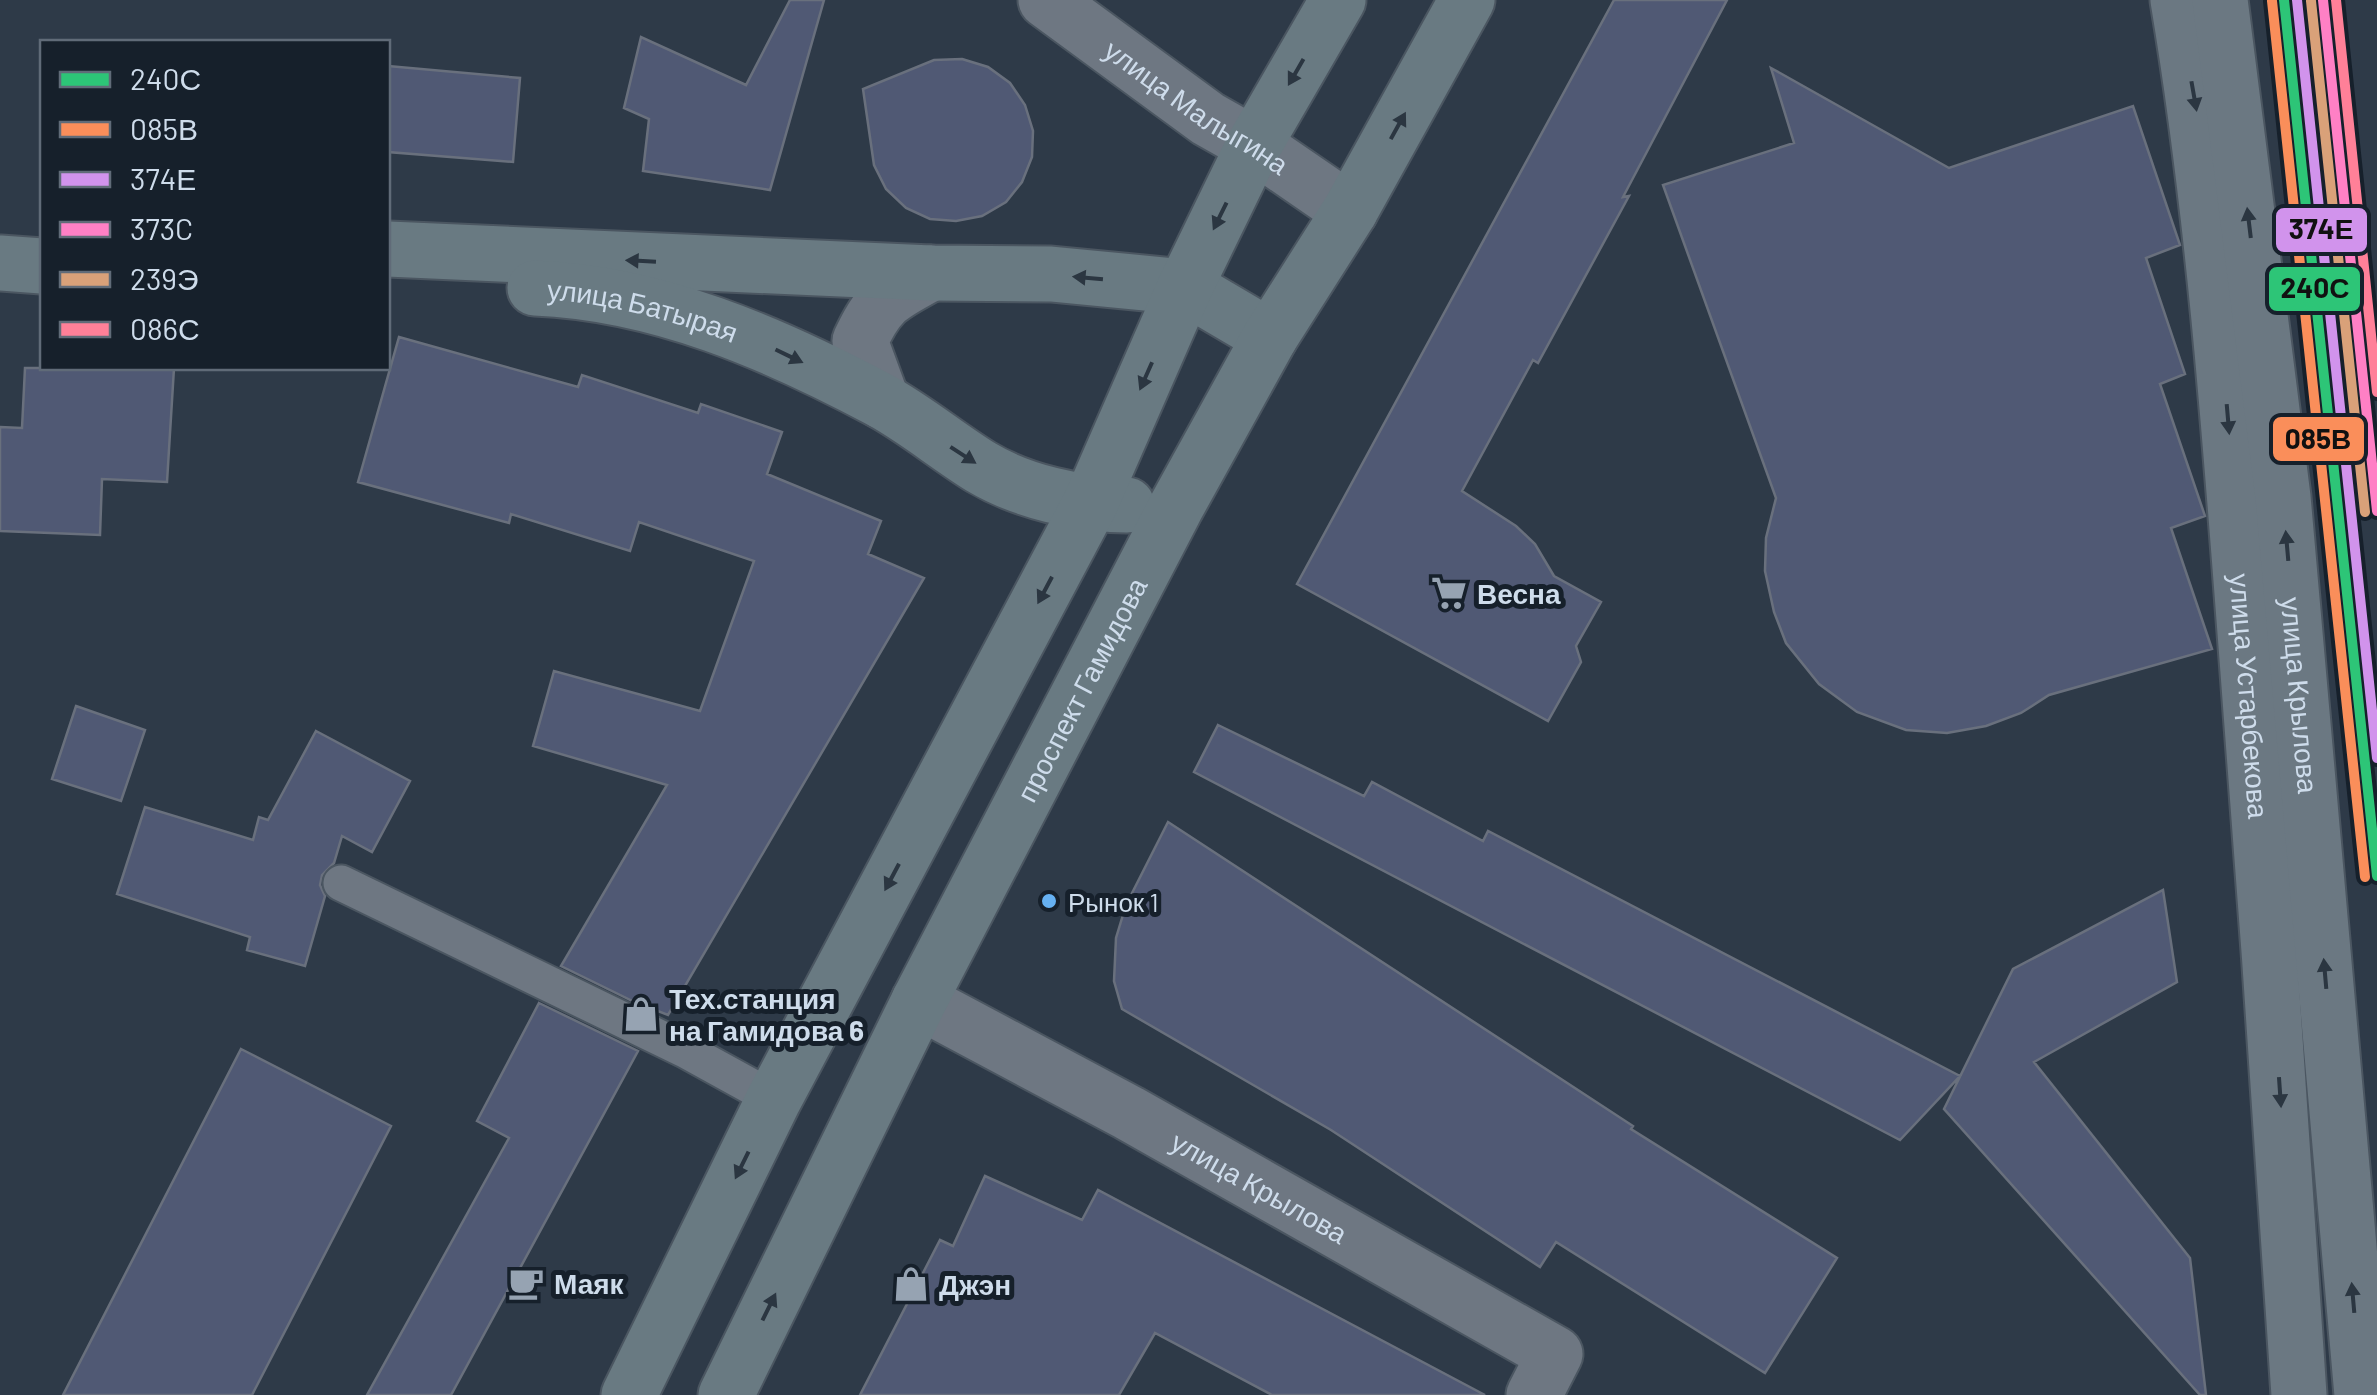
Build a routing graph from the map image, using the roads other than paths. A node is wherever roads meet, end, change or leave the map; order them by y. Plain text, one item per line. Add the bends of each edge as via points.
1 (1046, 0) edge
2 (1338, 0) edge
3 (1467, 0) edge
4 (2178, 0) edge
5 (2220, 0) edge
6 (1231, 132) junction
7 (1350, 211) junction
8 (0, 230) edge
9 (40, 232) edge
10 (390, 249) edge
11 (0, 263) edge
12 (40, 266) edge
13 (932, 274) junction
14 (390, 282) edge
15 (1186, 287) junction
16 (1270, 337) junction
17 (882, 401) junction
18 (1090, 504) junction
19 (1176, 507) junction
20 (341, 883) dead end
21 (919, 1001) junction
22 (774, 1099) junction
23 (629, 1395) edge
24 (726, 1395) edge
25 (1534, 1395) edge
26 (2299, 1395) edge
27 (2362, 1395) edge

1 - 6 street, улица Малыгина
2 -> 6 main road
7 -> 3 main road, проспект Гамидова
4 -> 26 main road, улица Устарбекова via 2200,130 2233,474
27 -> 5 main road, улица Крылова via 2283,497
6 - 7 street, улица Малыгина
6 -> 15 main road
7 - 16 main road, проспект Гамидова
8 - 9 main road
13 -> 10 main road, улица Батырая
11 - 12 main road
15 -> 13 main road, улица Батырая via 1050,274
13 - 17 street via 874,311 860,341
14 -> 17 main road, улица Батырая via 550,289 660,306 738,332
15 - 16 main road
15 -> 18 main road
16 - 19 main road, проспект Гамидова
17 -> 18 main road, улица Батырая via 986,469
18 - 19 main road, улица Батырая
18 -> 22 main road
19 - 21 main road, проспект Гамидова
20 - 22 lane
24 -> 21 main road, проспект Гамидова
21 - 25 street, улица Крылова via 1555,1354
22 -> 23 main road

